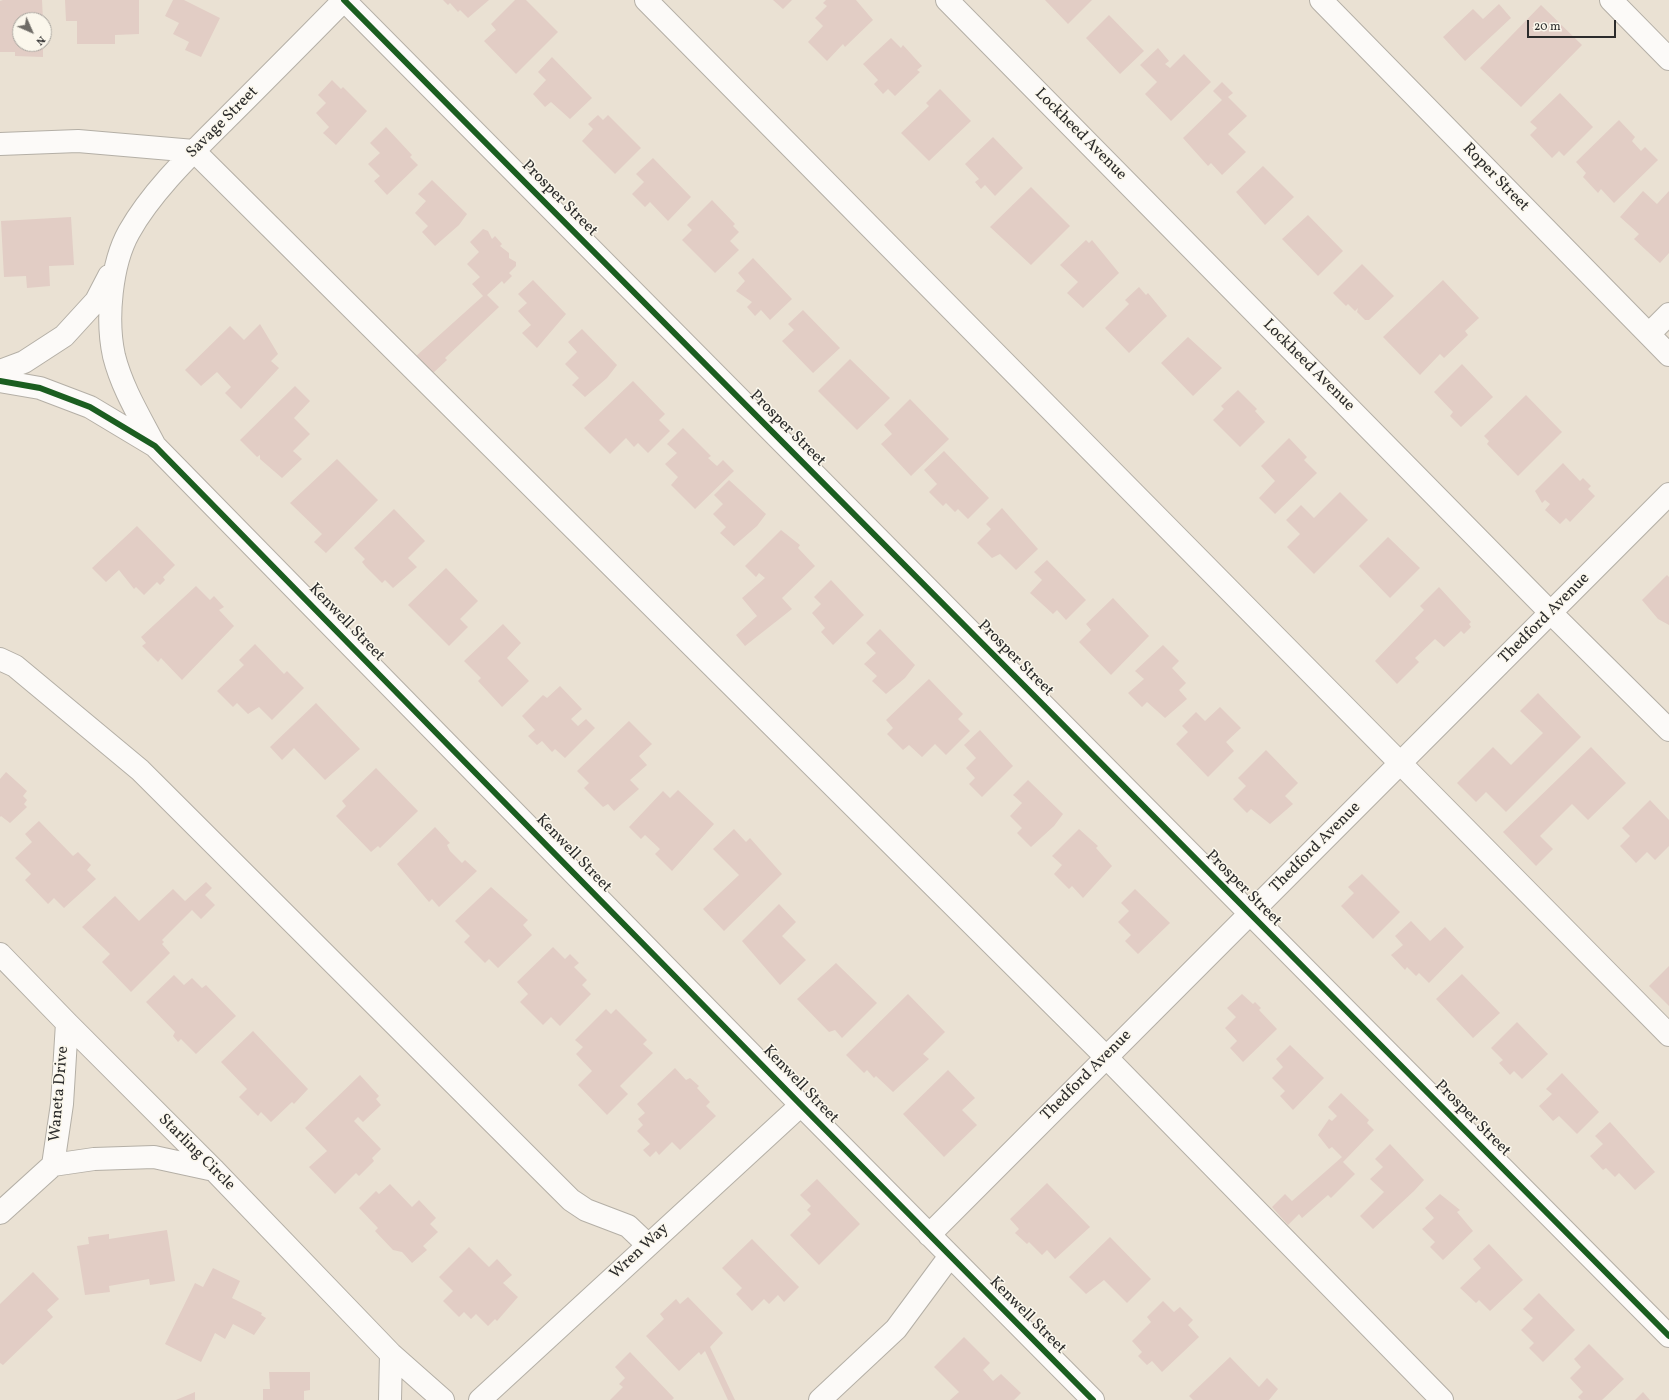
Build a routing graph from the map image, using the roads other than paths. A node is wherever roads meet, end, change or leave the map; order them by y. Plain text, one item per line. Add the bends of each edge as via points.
1 (344, 0) edge
2 (646, 0) edge
3 (947, 0) edge
4 (1321, 0) edge
5 (1612, 0) edge
6 (1669, 59) edge
7 (0, 144) edge
8 (194, 151) junction
9 (118, 259) junction
10 (1669, 314) edge
11 (1649, 334) junction
12 (1669, 355) edge
13 (0, 370) edge
14 (0, 381) edge
15 (155, 446) junction
16 (1669, 494) edge
17 (1551, 613) junction
18 (0, 659) edge
19 (1669, 730) edge
20 (1400, 763) junction
21 (1250, 914) junction
22 (0, 954) edge
23 (66, 1023) junction
24 (1669, 1035) edge
25 (1106, 1057) junction
26 (801, 1105) junction
27 (53, 1165) junction
28 (214, 1170) junction
29 (0, 1213) edge
30 (929, 1235) junction
31 (648, 1245) junction
32 (950, 1256) junction
33 (1669, 1336) edge
34 (391, 1354) junction
35 (390, 1400) edge
36 (443, 1400) edge
37 (480, 1400) edge
38 (820, 1400) edge
39 (1093, 1400) edge
40 (1442, 1400) edge

1 - 8 street, Savage Street
1 - 21 street, Prosper Street
2 - 20 street
3 - 17 street, Lockheed Avenue
4 - 11 street, Roper Street
5 - 6 street
7 - 8 street via 78,141
8 - 9 street, Savage Street via 159,189 129,232
8 - 25 street
9 - 13 street, Savage Street via 96,300 64,336 24,362
9 - 15 street, Savage Street via 109,306 114,355 125,388
10 - 11 street
11 - 12 street, Roper Street
14 - 15 street, Kenwell Street via 40,388 90,407
15 - 26 street, Kenwell Street
16 - 17 street, Thedford Avenue
17 - 19 street, Lockheed Avenue
17 - 20 street, Thedford Avenue
18 - 31 street via 15,666 140,770 572,1200 586,1210 628,1226
20 - 21 street, Thedford Avenue
20 - 24 street
21 - 25 street, Thedford Avenue
21 - 33 street, Prosper Street
22 - 23 street, Starling Circle
23 - 27 street, Waneta Drive via 62,1104
23 - 28 street, Starling Circle
25 - 30 street, Thedford Avenue
25 - 40 street
26 - 30 street, Kenwell Street
26 - 31 street, Wren Way
27 - 28 street, Waneta Drive via 94,1159 154,1157
27 - 29 street, Waneta Drive
28 - 34 street, Starling Circle
30 - 32 street, Kenwell Street
31 - 37 street, Wren Way
32 - 38 street via 896,1329
32 - 39 street, Kenwell Street
34 - 35 street
34 - 36 street, Starling Circle

